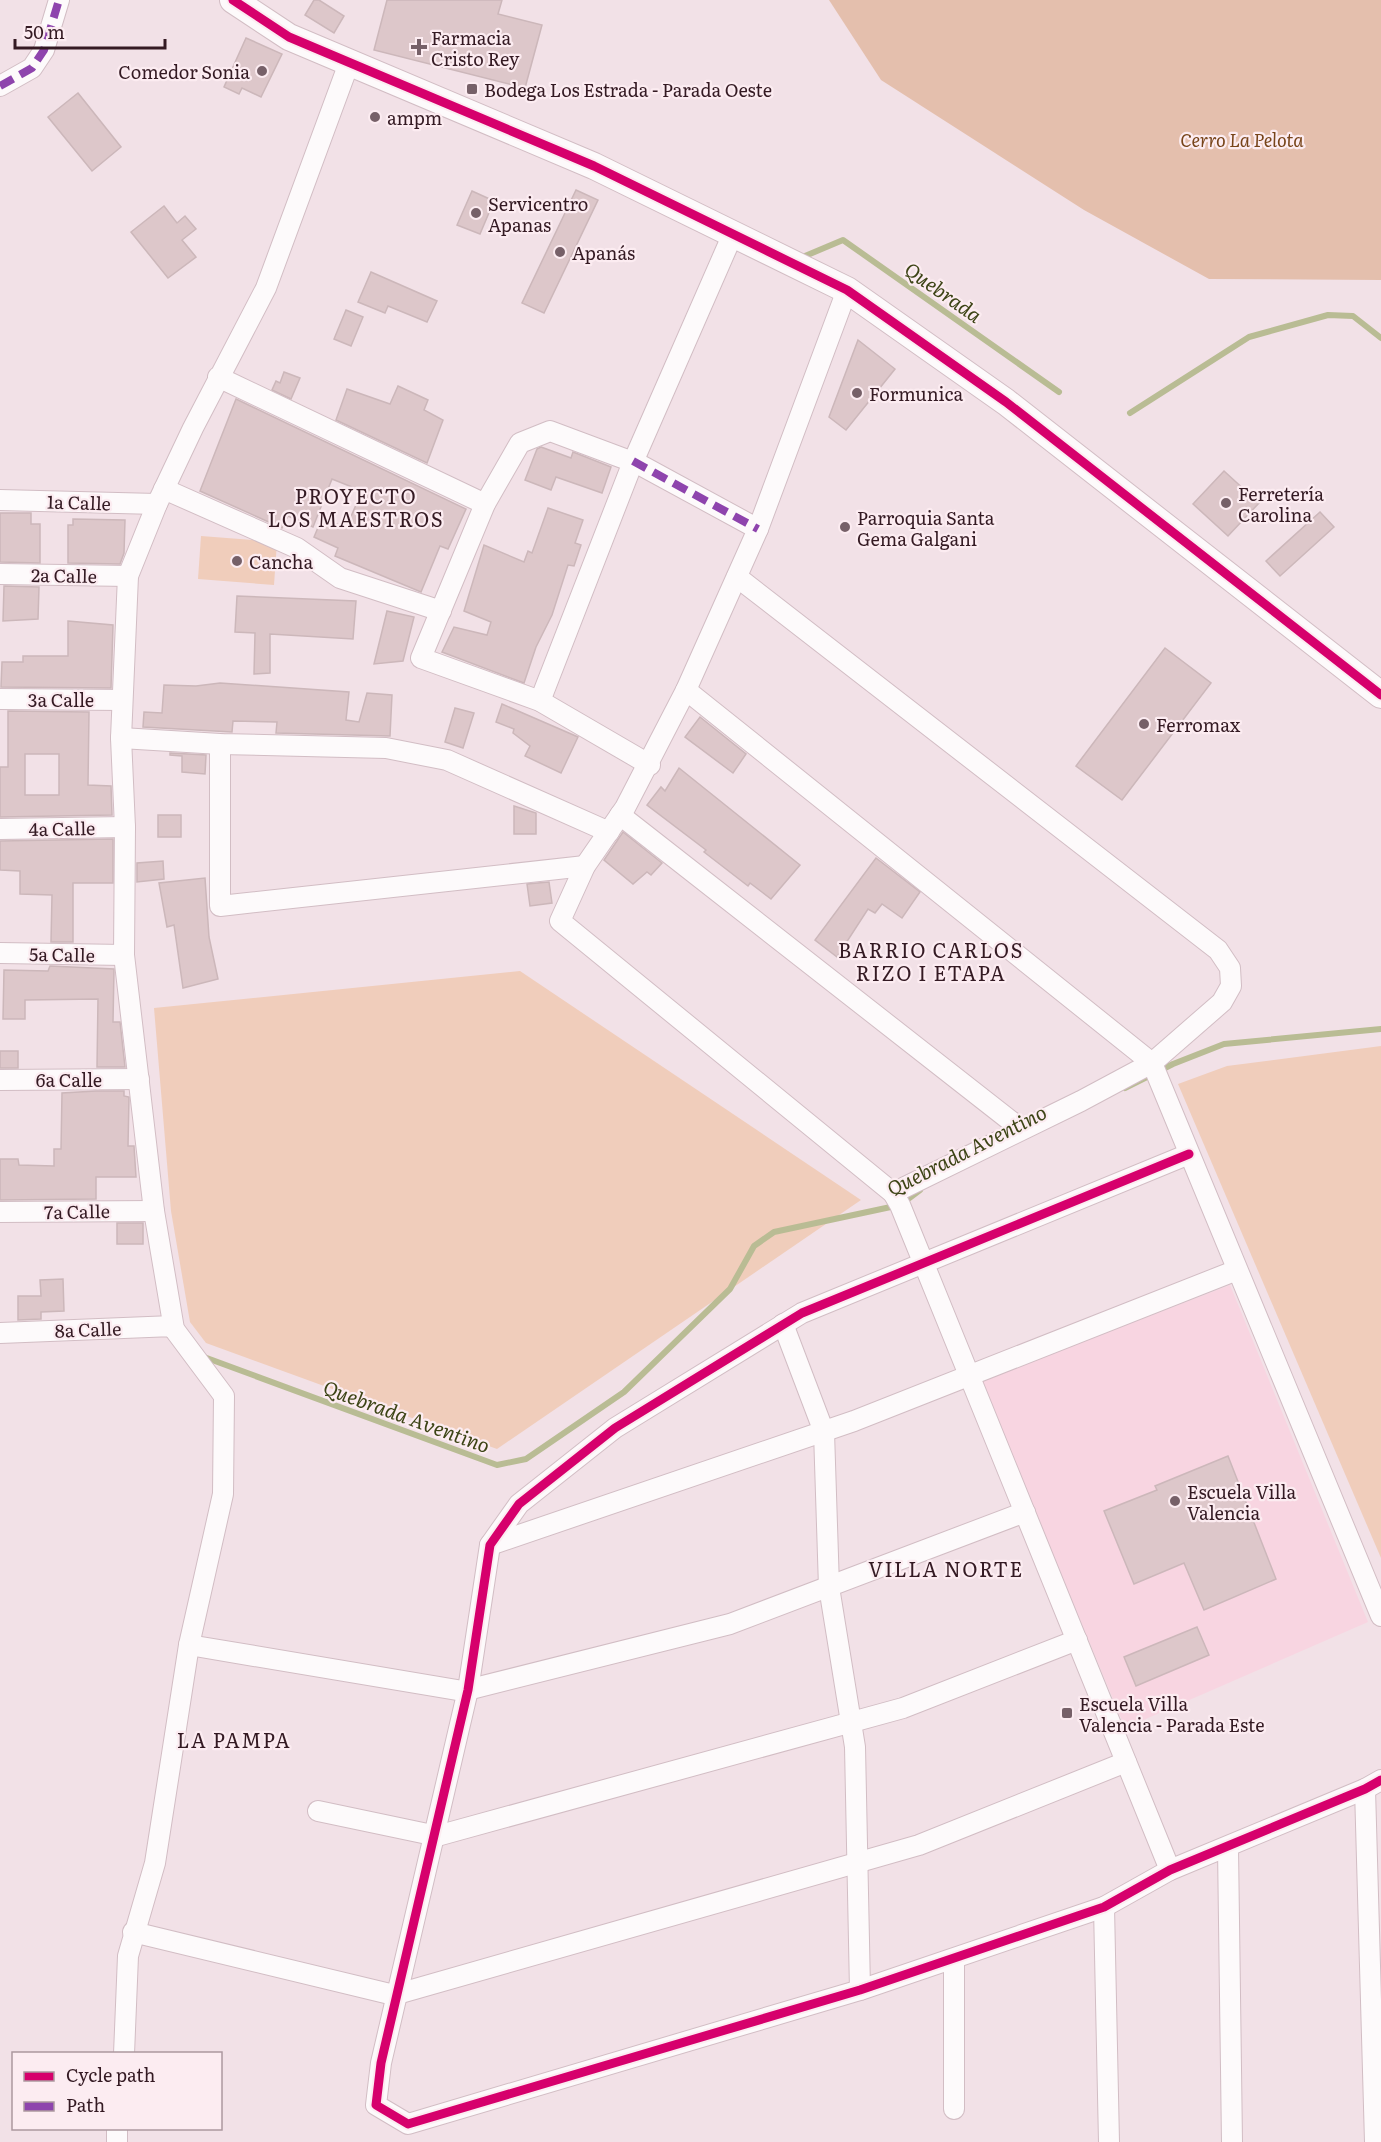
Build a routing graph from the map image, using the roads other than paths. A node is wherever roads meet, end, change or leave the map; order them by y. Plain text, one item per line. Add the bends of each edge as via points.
1 (59, 0) edge
2 (233, 0) edge
3 (349, 63) junction
4 (0, 86) edge
5 (732, 236) junction
6 (847, 290) junction
7 (218, 378) junction
8 (633, 461) junction
9 (161, 497) junction
10 (0, 500) edge
11 (485, 504) junction
12 (758, 529) junction
13 (0, 574) edge
14 (129, 576) junction
15 (737, 577) junction
16 (441, 610) junction
17 (686, 690) junction
18 (1381, 695) edge
19 (0, 699) edge
20 (122, 700) junction
21 (540, 701) junction
22 (121, 738) junction
23 (220, 744) junction
24 (650, 765) junction
25 (620, 816) junction
26 (125, 827) junction
27 (0, 829) edge
28 (609, 831) junction
29 (585, 866) junction
30 (0, 953) edge
31 (124, 955) junction
32 (1152, 1063) junction
33 (139, 1079) junction
34 (0, 1080) edge
35 (1021, 1129) junction
36 (1189, 1154) junction
37 (893, 1193) junction
38 (154, 1211) junction
39 (0, 1212) edge
40 (924, 1263) junction
41 (1237, 1270) junction
42 (783, 1324) junction
43 (174, 1329) junction
44 (0, 1333) edge
45 (969, 1376) junction
46 (824, 1432) junction
47 (1025, 1512) junction
48 (490, 1545) junction
49 (829, 1587) junction
50 (1381, 1616) edge
51 (1077, 1640) junction
52 (189, 1645) junction
53 (468, 1690) junction
54 (851, 1722) junction
55 (1126, 1762) junction
56 (1373, 1785) edge
57 (318, 1811) dead end
58 (435, 1835) junction
59 (1228, 1848) junction
60 (858, 1863) junction
61 (1170, 1870) junction
62 (1104, 1907) junction
63 (133, 1932) junction
64 (954, 1959) junction
65 (860, 1990) junction
66 (397, 1994) junction
67 (124, 2052) edge
68 (954, 2109) dead end
69 (1109, 2142) edge
70 (1232, 2142) edge
71 (1375, 2142) edge

1 - 4 street via 44,50 32,68
2 - 3 main road via 289,37
3 - 5 main road via 594,166
3 - 7 street via 266,288
5 - 6 main road
5 - 8 street
6 - 12 street
6 - 18 main road via 1006,402
7 - 9 street
7 - 11 street
8 - 11 street via 550,431 520,443
8 - 12 street
8 - 21 street
9 - 10 street, 1a Calle
9 - 14 street
9 - 16 street via 297,548 340,578
11 - 16 street
12 - 15 street
13 - 14 street, 2a Calle
14 - 20 street
15 - 17 street
15 - 32 street via 1218,950 1230,968 1231,986 1222,1002
16 - 21 street via 421,658
17 - 24 street
17 - 32 street
19 - 20 street, 3a Calle
20 - 22 street
21 - 24 street
22 - 23 street
22 - 26 street
23 - 28 street via 386,748 447,760
23 - 29 street via 220,906
24 - 25 street
25 - 28 street
25 - 35 street
26 - 27 street, 4a Calle
26 - 31 street
28 - 29 street
29 - 37 street via 560,921
30 - 31 street, 5a Calle
31 - 33 street
32 - 35 street
32 - 36 street
33 - 34 street, 6a Calle
33 - 38 street
35 - 37 street
36 - 40 street
36 - 41 street
37 - 40 street
38 - 39 street, 7a Calle
38 - 43 street
40 - 42 street
40 - 45 street
41 - 45 street
41 - 50 street
42 - 46 street
42 - 48 street via 615,1428 519,1504
43 - 44 street, 8a Calle via 172,1326
43 - 52 street via 224,1396 222,1494
45 - 46 street
45 - 47 street
46 - 48 street
46 - 49 street
47 - 49 street
47 - 51 street
48 - 53 street
49 - 53 street via 730,1624
49 - 54 street
51 - 54 street via 903,1708
51 - 55 street
52 - 53 street
52 - 63 street via 155,1863
53 - 58 street
54 - 58 street
54 - 60 street
55 - 60 street via 919,1845
55 - 61 street
56 - 59 street
56 - 71 street
57 - 58 street
58 - 66 street
59 - 61 street
59 - 70 street
60 - 65 street
60 - 66 street
61 - 62 street
62 - 64 street
62 - 69 street
63 - 66 street
63 - 67 street via 128,1956
64 - 65 street
64 - 68 street
65 - 66 street via 408,2124 376,2105

